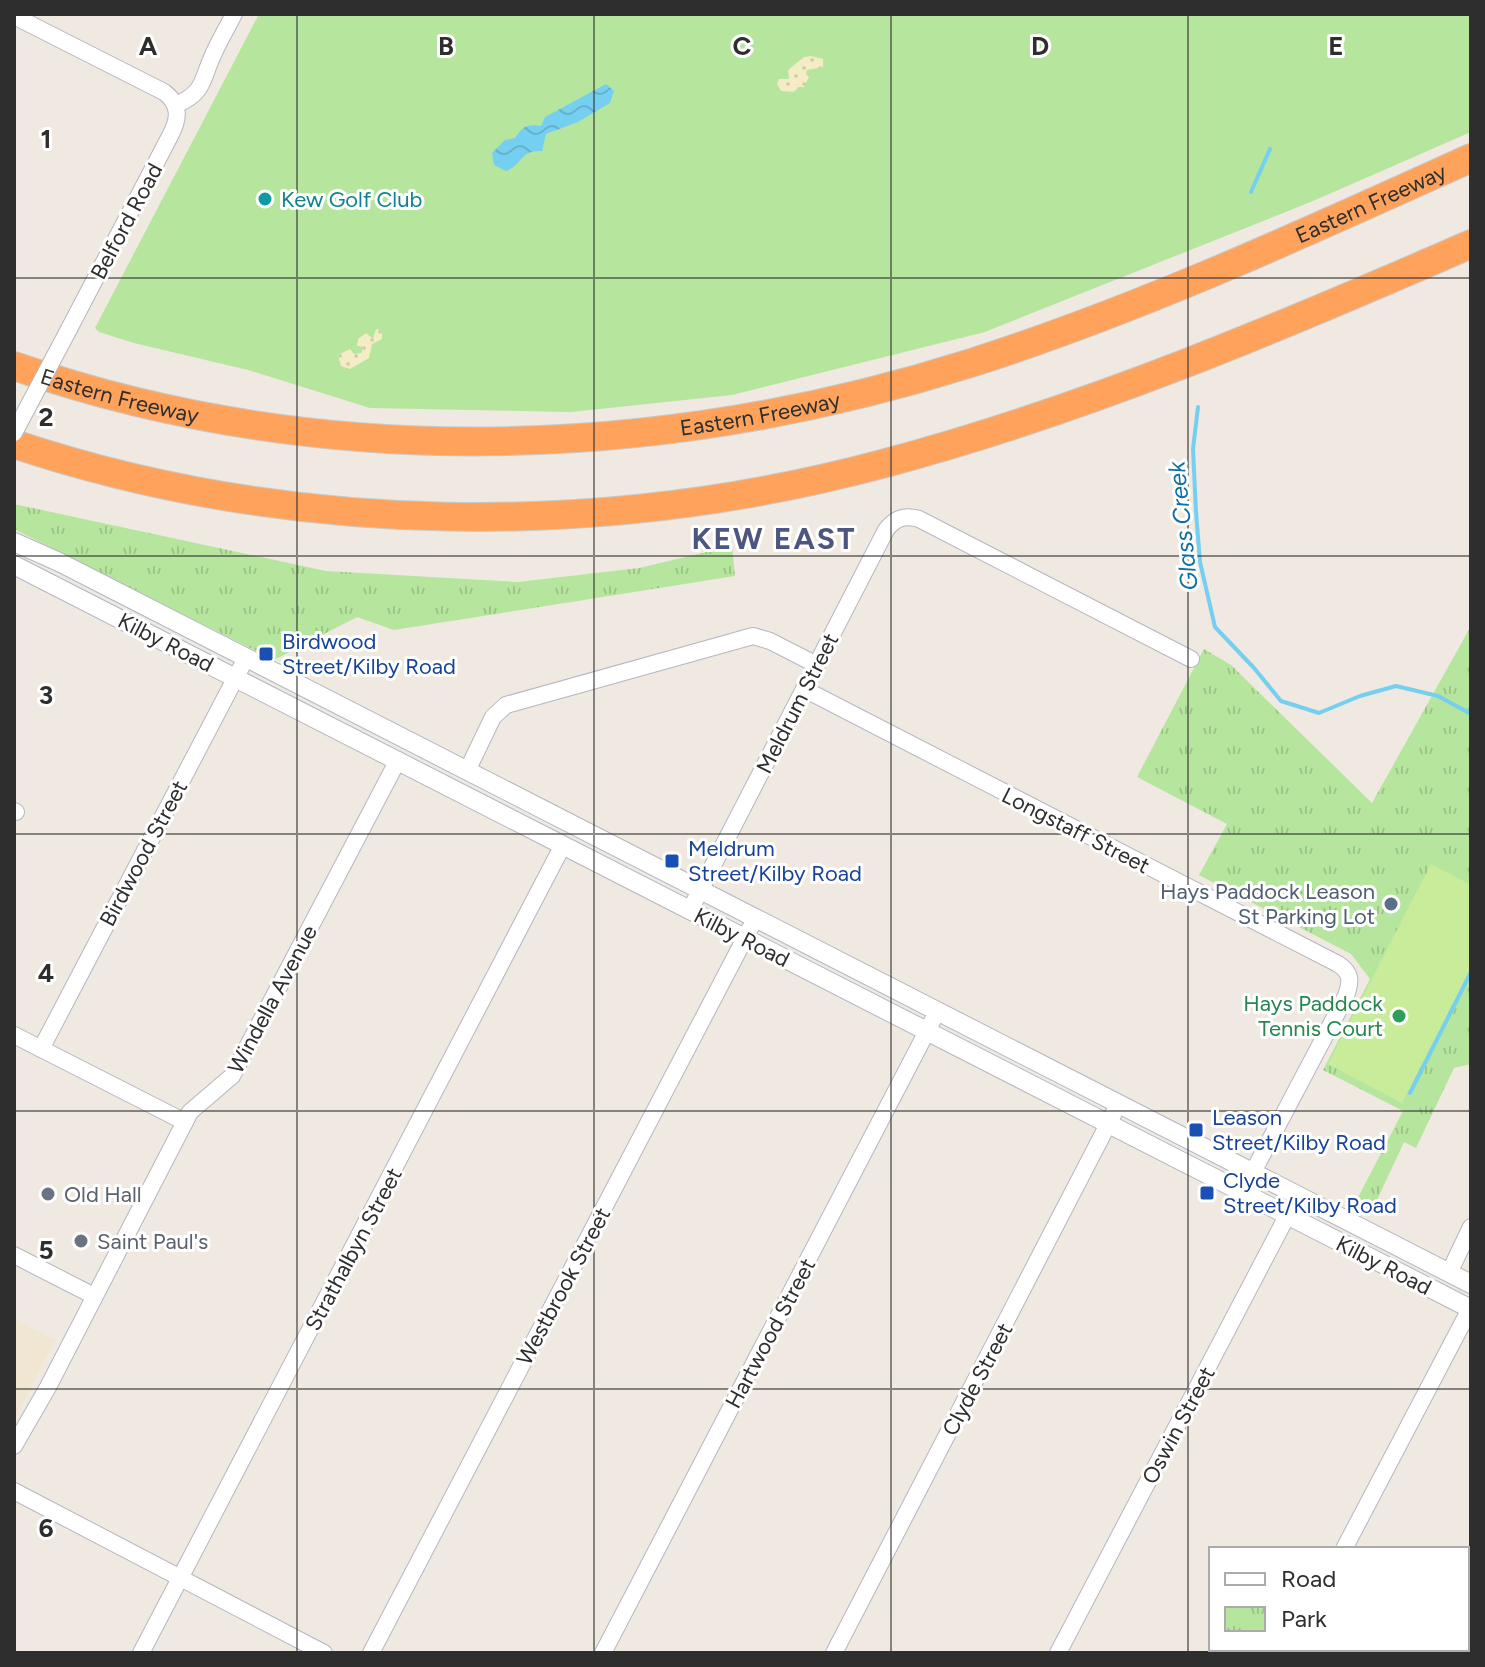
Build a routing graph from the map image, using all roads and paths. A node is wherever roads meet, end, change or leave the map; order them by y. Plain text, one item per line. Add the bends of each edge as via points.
1 (234, 14) edge
2 (14, 16) edge
3 (176, 105) junction
4 (1471, 158) edge
5 (1471, 244) edge
6 (14, 366) edge
7 (14, 433) edge
8 (14, 444) edge
9 (14, 542) edge
10 (14, 565) edge
11 (246, 658) junction
12 (1191, 659) dead end
13 (817, 665) junction
14 (236, 678) junction
15 (804, 689) junction
16 (398, 760) junction
17 (467, 771) junction
18 (563, 845) junction
19 (699, 890) junction
20 (690, 910) junction
21 (755, 919) junction
22 (745, 938) junction
23 (937, 1012) junction
24 (927, 1032) junction
25 (14, 1035) edge
26 (41, 1049) junction
27 (1118, 1105) junction
28 (185, 1122) junction
29 (1109, 1125) junction
30 (1252, 1174) junction
31 (1302, 1199) junction
32 (1287, 1216) junction
33 (1471, 1227) edge
34 (14, 1255) edge
35 (1449, 1273) junction
36 (1471, 1284) edge
37 (94, 1296) junction
38 (1471, 1308) edge
39 (17, 1442) edge
40 (14, 1456) edge
41 (14, 1491) edge
42 (1345, 1547) edge
43 (180, 1578) junction
44 (141, 1653) edge
45 (324, 1653) edge
46 (371, 1653) edge
47 (603, 1653) edge
48 (834, 1653) edge
49 (1058, 1653) edge

1 - 3 street via 200,89
2 - 3 street via 164,92
3 - 7 street, Belford Road, bridge via 176,125
4 - 6 highway, Eastern Freeway via 1183,286 1051,336 873,390 678,429 536,442 327,435 179,412
5 - 8 highway via 1242,342 1022,423 879,465 665,505 495,516 317,507 140,478
9 - 11 street, Kilby Road
10 - 14 street, Kilby Road
11 - 14 street, Birdwood Street
11 - 17 street, Kilby Road
12 - 13 street, Meldrum Street via 919,519 903,517 886,530
13 - 15 street, Meldrum Street
13 - 17 street via 753,636 515,703 496,712
14 - 16 street, Kilby Road
14 - 26 street, Birdwood Street
15 - 19 street, Meldrum Street
15 - 30 street, Longstaff Street via 1348,972 1346,996
16 - 18 street, Kilby Road
16 - 28 street, Windella Avenue via 232,1076
17 - 19 street, Kilby Road
18 - 20 street, Kilby Road
18 - 43 street, Strathalbyn Street
19 - 20 street, Meldrum Street
19 - 21 street, Kilby Road
20 - 22 street, Kilby Road
21 - 22 street, Westbrook Street
21 - 23 street, Kilby Road
22 - 24 street, Kilby Road
22 - 46 street, Westbrook Street
23 - 24 street, Hartwood Street
23 - 27 street, Kilby Road
24 - 29 street, Kilby Road
24 - 47 street, Hartwood Street
25 - 26 street
26 - 28 street
27 - 29 street, Clyde Street
27 - 30 street, Kilby Road
28 - 37 street, Windella Avenue
29 - 32 street, Kilby Road
29 - 48 street, Clyde Street
30 - 31 street, Kilby Road
31 - 32 street, Oswin Street
31 - 35 street, Kilby Road
32 - 38 street, Kilby Road
32 - 49 street, Oswin Street
33 - 35 street
34 - 37 street
35 - 36 street, Kilby Road
37 - 39 street, Windella Avenue
38 - 42 street
39 - 40 street, Windella Avenue
41 - 43 street
43 - 44 street, Strathalbyn Street
43 - 45 street

